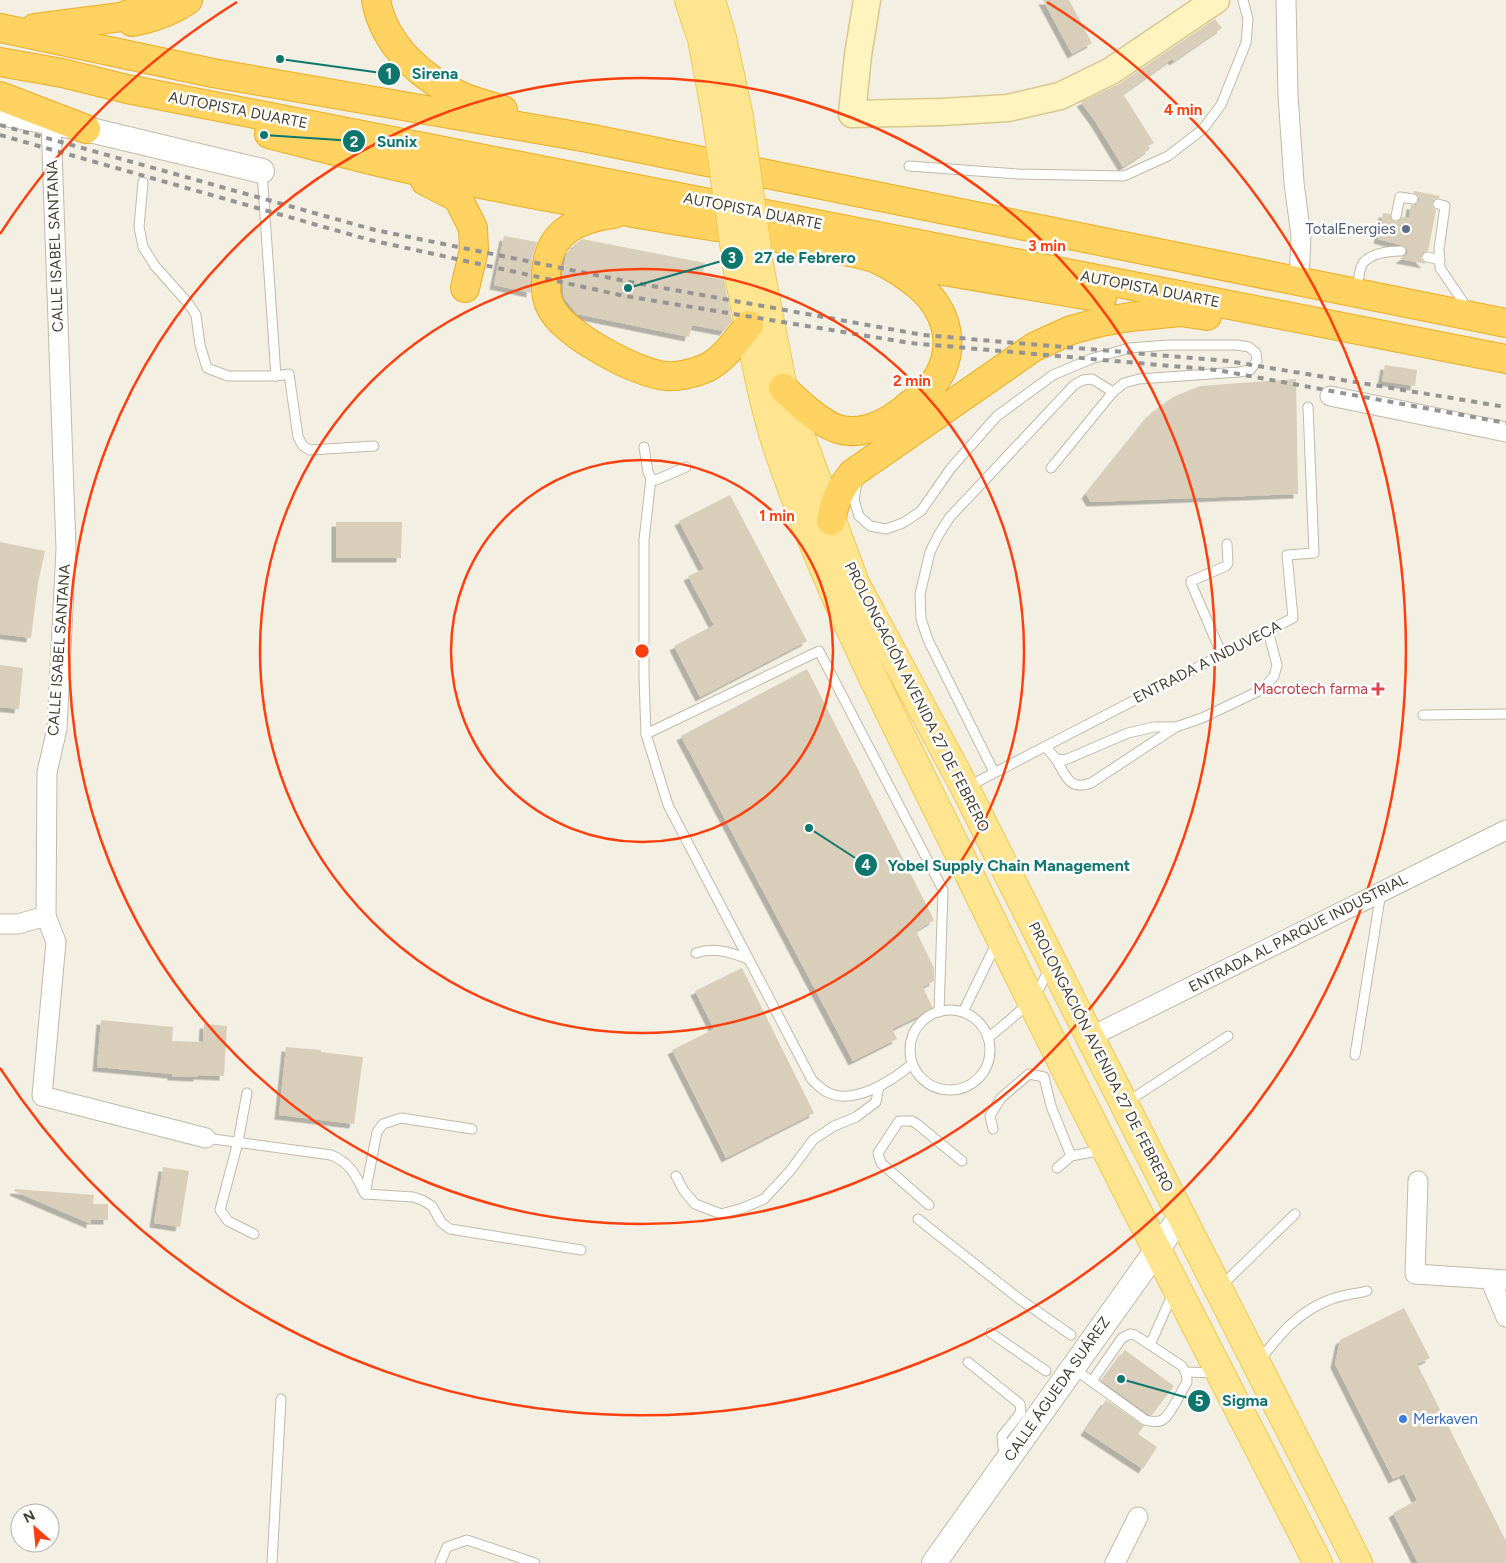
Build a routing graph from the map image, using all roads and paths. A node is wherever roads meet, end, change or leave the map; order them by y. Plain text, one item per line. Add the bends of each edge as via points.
1 (153, 0) edge
2 (188, 0) edge
3 (376, 0) edge
4 (689, 0) edge
5 (711, 0) edge
6 (867, 0) edge
7 (1216, 0) edge
8 (1243, 0) edge
9 (1286, 0) edge
10 (74, 23) junction
11 (5, 29) edge
12 (0, 62) edge
13 (127, 89) junction
14 (0, 96) edge
15 (0, 112) edge
16 (723, 113) junction
17 (51, 122) junction
18 (86, 129) junction
19 (588, 138) junction
20 (909, 166) dead end
21 (397, 167) junction
22 (262, 171) joint
23 (143, 182) dead end
24 (1413, 199) dead end
25 (1438, 204) dead end
26 (630, 212) junction
27 (1396, 216) dead end
28 (1401, 252) dead end
29 (1427, 257) dead end
30 (877, 259) junction
31 (1440, 260) junction
32 (751, 281) junction
33 (1299, 282) junction
34 (465, 288) dead end
35 (1357, 294) junction
36 (1180, 312) junction
37 (1472, 316) junction
38 (1303, 319) junction
39 (1506, 323) edge
40 (749, 325) junction
41 (1506, 359) edge
42 (276, 376) junction
43 (783, 388) junction
44 (1113, 392) junction
45 (1330, 396) dead end
46 (1308, 407) dead end
47 (1506, 432) edge
48 (374, 446) dead end
49 (644, 447) dead end
50 (865, 465) junction
51 (686, 467) dead end
52 (1052, 468) dead end
53 (651, 478) junction
54 (831, 521) junction
55 (1227, 544) dead end
56 (1268, 631) junction
57 (1222, 655) junction
58 (1506, 714) edge
59 (1423, 716) dead end
60 (1176, 727) junction
61 (646, 734) junction
62 (1045, 746) junction
63 (945, 754) junction
64 (1056, 759) junction
65 (918, 769) junction
66 (994, 772) junction
67 (965, 788) junction
68 (1506, 830) edge
69 (1381, 892) junction
70 (46, 916) junction
71 (0, 924) edge
72 (999, 937) junction
73 (696, 953) dead end
74 (748, 959) junction
75 (1052, 961) junction
76 (1031, 1001) junction
77 (939, 1012) junction
78 (963, 1012) junction
79 (1228, 1036) dead end
80 (1090, 1037) junction
81 (988, 1038) junction
82 (1355, 1055) dead end
83 (912, 1064) junction
84 (879, 1086) junction
85 (247, 1093) dead end
86 (1124, 1103) junction
87 (472, 1129) dead end
88 (993, 1129) dead end
89 (206, 1138) joint
90 (238, 1142) junction
91 (1106, 1149) junction
92 (1071, 1156) junction
93 (962, 1161) dead end
94 (1058, 1168) dead end
95 (676, 1176) dead end
96 (1418, 1181) dead end
97 (366, 1194) junction
98 (928, 1205) dead end
99 (1295, 1214) dead end
100 (1181, 1216) junction
101 (918, 1219) dead end
102 (254, 1234) dead end
103 (581, 1250) dead end
104 (1156, 1251) junction
105 (1498, 1280) edge
106 (1175, 1287) junction
107 (1218, 1289) junction
108 (1367, 1292) dead end
109 (1506, 1317) edge
110 (991, 1333) dead end
111 (1071, 1335) dead end
112 (1150, 1345) junction
113 (968, 1362) dead end
114 (1257, 1364) junction
115 (1046, 1371) dead end
116 (1186, 1372) junction
117 (1220, 1373) junction
118 (1082, 1374) junction
119 (281, 1399) dead end
120 (1011, 1454) junction
121 (1138, 1517) dead end
122 (515, 1560) edge
123 (272, 1563) edge
124 (440, 1563) edge
125 (535, 1563) edge
126 (934, 1563) edge
127 (1115, 1563) edge
128 (1318, 1563) edge
129 (1358, 1563) edge

1 - 10 highway via 121,17
2 - 10 highway via 176,9 151,19 128,23
3 - 19 highway via 385,28 402,54 444,87 464,97
4 - 16 main road, PROLONGACIÓN AVENIDA 27 DE FEBRERO
5 - 16 main road, PROLONGACIÓN AVENIDA 27 DE FEBRERO via 722,38
6 - 7 main road via 852,114 1008,108 1060,96 1111,71
8 - 20 lane via 1248,19 1246,43 1221,105 1202,129 1168,156 1124,176 1018,174
9 - 33 street via 1288,95 1301,236
10 - 11 highway
11 - 19 highway, AUTOPISTA DUARTE via 213,73
12 - 13 highway, AUTOPISTA DUARTE
13 - 21 highway via 208,118
13 - 38 highway, AUTOPISTA DUARTE
14 - 18 highway
15 - 17 street
16 - 32 main road, PROLONGACIÓN AVENIDA 27 DE FEBRERO, bridge
17 - 18 street
17 - 70 street, CALLE ISABEL SANTANA via 66,549 57,729 47,772
18 - 22 street
19 - 33 highway, AUTOPISTA DUARTE
21 - 26 highway
21 - 34 highway via 458,198 473,228 474,250
22 - 42 lane
23 - 42 lane via 139,227 143,248 196,315 200,346 208,368 228,376
24 - 27 lane via 1400,197
25 - 31 lane via 1445,206
26 - 30 highway via 789,239
26 - 40 highway via 576,223 550,249 545,290 551,308 562,324 635,368 666,376 708,368
28 - 35 lane via 1388,247 1364,262
29 - 31 lane
30 - 36 highway
30 - 43 highway via 908,277 937,308 947,327 948,348 942,370 926,391 898,415 866,430 840,430 828,425
31 - 37 lane via 1440,268
32 - 40 main road, PROLONGACIÓN AVENIDA 27 DE FEBRERO
32 - 43 main road, PROLONGACIÓN AVENIDA 27 DE FEBRERO
33 - 35 highway, AUTOPISTA DUARTE
35 - 37 highway, AUTOPISTA DUARTE
36 - 38 highway via 1234,320
36 - 50 highway via 1101,322 1071,330 1034,347
37 - 39 highway, AUTOPISTA DUARTE
38 - 41 highway, AUTOPISTA DUARTE
40 - 65 main road, PROLONGACIÓN AVENIDA 27 DE FEBRERO via 764,402 807,531
42 - 48 lane via 290,375 298,437 303,446 310,450
43 - 54 main road, PROLONGACIÓN AVENIDA 27 DE FEBRERO
44 - 50 lane via 1124,383 1139,379 1250,370 1257,357 1249,347 1237,345 1148,346 1091,359 1053,376 997,416 951,468 921,511 886,529 870,526 859,516 854,500
44 - 52 lane
44 - 66 lane via 1092,379 1074,385 950,517 930,552 920,594 921,619 928,640
45 - 47 street
46 - 56 lane, ENTRADA A INDUVECA via 1314,553 1287,555 1292,618
49 - 53 lane
50 - 54 highway via 842,486 834,502
51 - 53 lane via 656,480
53 - 61 lane via 644,540
54 - 63 main road, PROLONGACIÓN AVENIDA 27 DE FEBRERO via 855,584
55 - 57 lane via 1226,566 1191,581
56 - 57 lane, ENTRADA A INDUVECA
56 - 60 lane via 1278,665 1263,689
57 - 62 lane, ENTRADA A INDUVECA
58 - 59 lane
60 - 64 lane via 1154,727 1128,733 1064,760
60 - 64 lane via 1082,786 1070,782
61 - 74 lane via 668,805
61 - 77 lane via 819,651 943,890
62 - 64 lane
62 - 66 lane, ENTRADA A INDUVECA
63 - 65 main road
63 - 67 main road, PROLONGACIÓN AVENIDA 27 DE FEBRERO
65 - 72 main road, PROLONGACIÓN AVENIDA 27 DE FEBRERO
66 - 67 lane, ENTRADA A INDUVECA
67 - 75 main road, PROLONGACIÓN AVENIDA 27 DE FEBRERO
68 - 69 street, ENTRADA AL PARQUE INDUSTRIAL
69 - 80 street, ENTRADA AL PARQUE INDUSTRIAL
69 - 82 lane
70 - 71 street via 18,924
70 - 89 street, CALLE ISABEL SANTANA via 56,942 42,1096
72 - 76 main road, PROLONGACIÓN AVENIDA 27 DE FEBRERO
72 - 78 lane
73 - 74 lane via 727,951
74 - 84 lane via 812,1080 827,1092 846,1097
75 - 76 lane via 1044,982
75 - 80 main road, PROLONGACIÓN AVENIDA 27 DE FEBRERO
76 - 81 lane
76 - 91 main road, PROLONGACIÓN AVENIDA 27 DE FEBRERO
77 - 78 lane
77 - 83 lane via 927,1017 914,1032 909,1051
78 - 81 lane via 978,1022
79 - 86 lane
80 - 86 main road, PROLONGACIÓN AVENIDA 27 DE FEBRERO
81 - 83 lane via 989,1060 983,1074 959,1090 930,1086 919,1077
83 - 84 lane
84 - 95 lane via 876,1102 856,1117 813,1140 764,1199 721,1214 696,1204 684,1192
85 - 90 lane
86 - 100 main road, PROLONGACIÓN AVENIDA 27 DE FEBRERO
87 - 97 lane via 401,1118 383,1124 377,1132
88 - 92 lane via 990,1116 1001,1098 1029,1074 1044,1078 1051,1106
89 - 90 lane
90 - 97 lane via 331,1155 352,1168
90 - 102 lane via 220,1210 228,1221
91 - 92 lane
91 - 104 main road, PROLONGACIÓN AVENIDA 27 DE FEBRERO
92 - 94 lane
93 - 98 lane via 917,1124 899,1121 878,1153 880,1163
96 - 105 street via 1415,1274
97 - 103 lane via 422,1200 432,1206 441,1222 450,1229
99 - 107 lane
100 - 104 street, CALLE ÁGUEDA SUÁREZ
100 - 107 main road, PROLONGACIÓN AVENIDA 27 DE FEBRERO
101 - 111 lane via 1018,1298
104 - 106 main road, PROLONGACIÓN AVENIDA 27 DE FEBRERO
104 - 118 street, CALLE ÁGUEDA SUÁREZ
105 - 109 street
106 - 112 lane
106 - 117 main road, PROLONGACIÓN AVENIDA 27 DE FEBRERO
107 - 114 main road, PROLONGACIÓN AVENIDA 27 DE FEBRERO
108 - 114 lane via 1330,1299 1305,1312 1283,1330
110 - 115 lane
112 - 116 lane
112 - 118 lane via 1135,1335 1126,1336
113 - 120 lane via 1020,1404 1021,1412 1002,1436 1003,1447
114 - 129 main road, PROLONGACIÓN AVENIDA 27 DE FEBRERO
116 - 117 lane
116 - 118 lane via 1187,1382 1166,1418 1158,1422 1145,1420
117 - 128 main road, PROLONGACIÓN AVENIDA 27 DE FEBRERO
118 - 120 street, CALLE ÁGUEDA SUÁREZ
119 - 123 lane
120 - 126 street, CALLE ÁGUEDA SUÁREZ
121 - 127 street
122 - 124 lane via 467,1540 447,1547
122 - 125 lane

